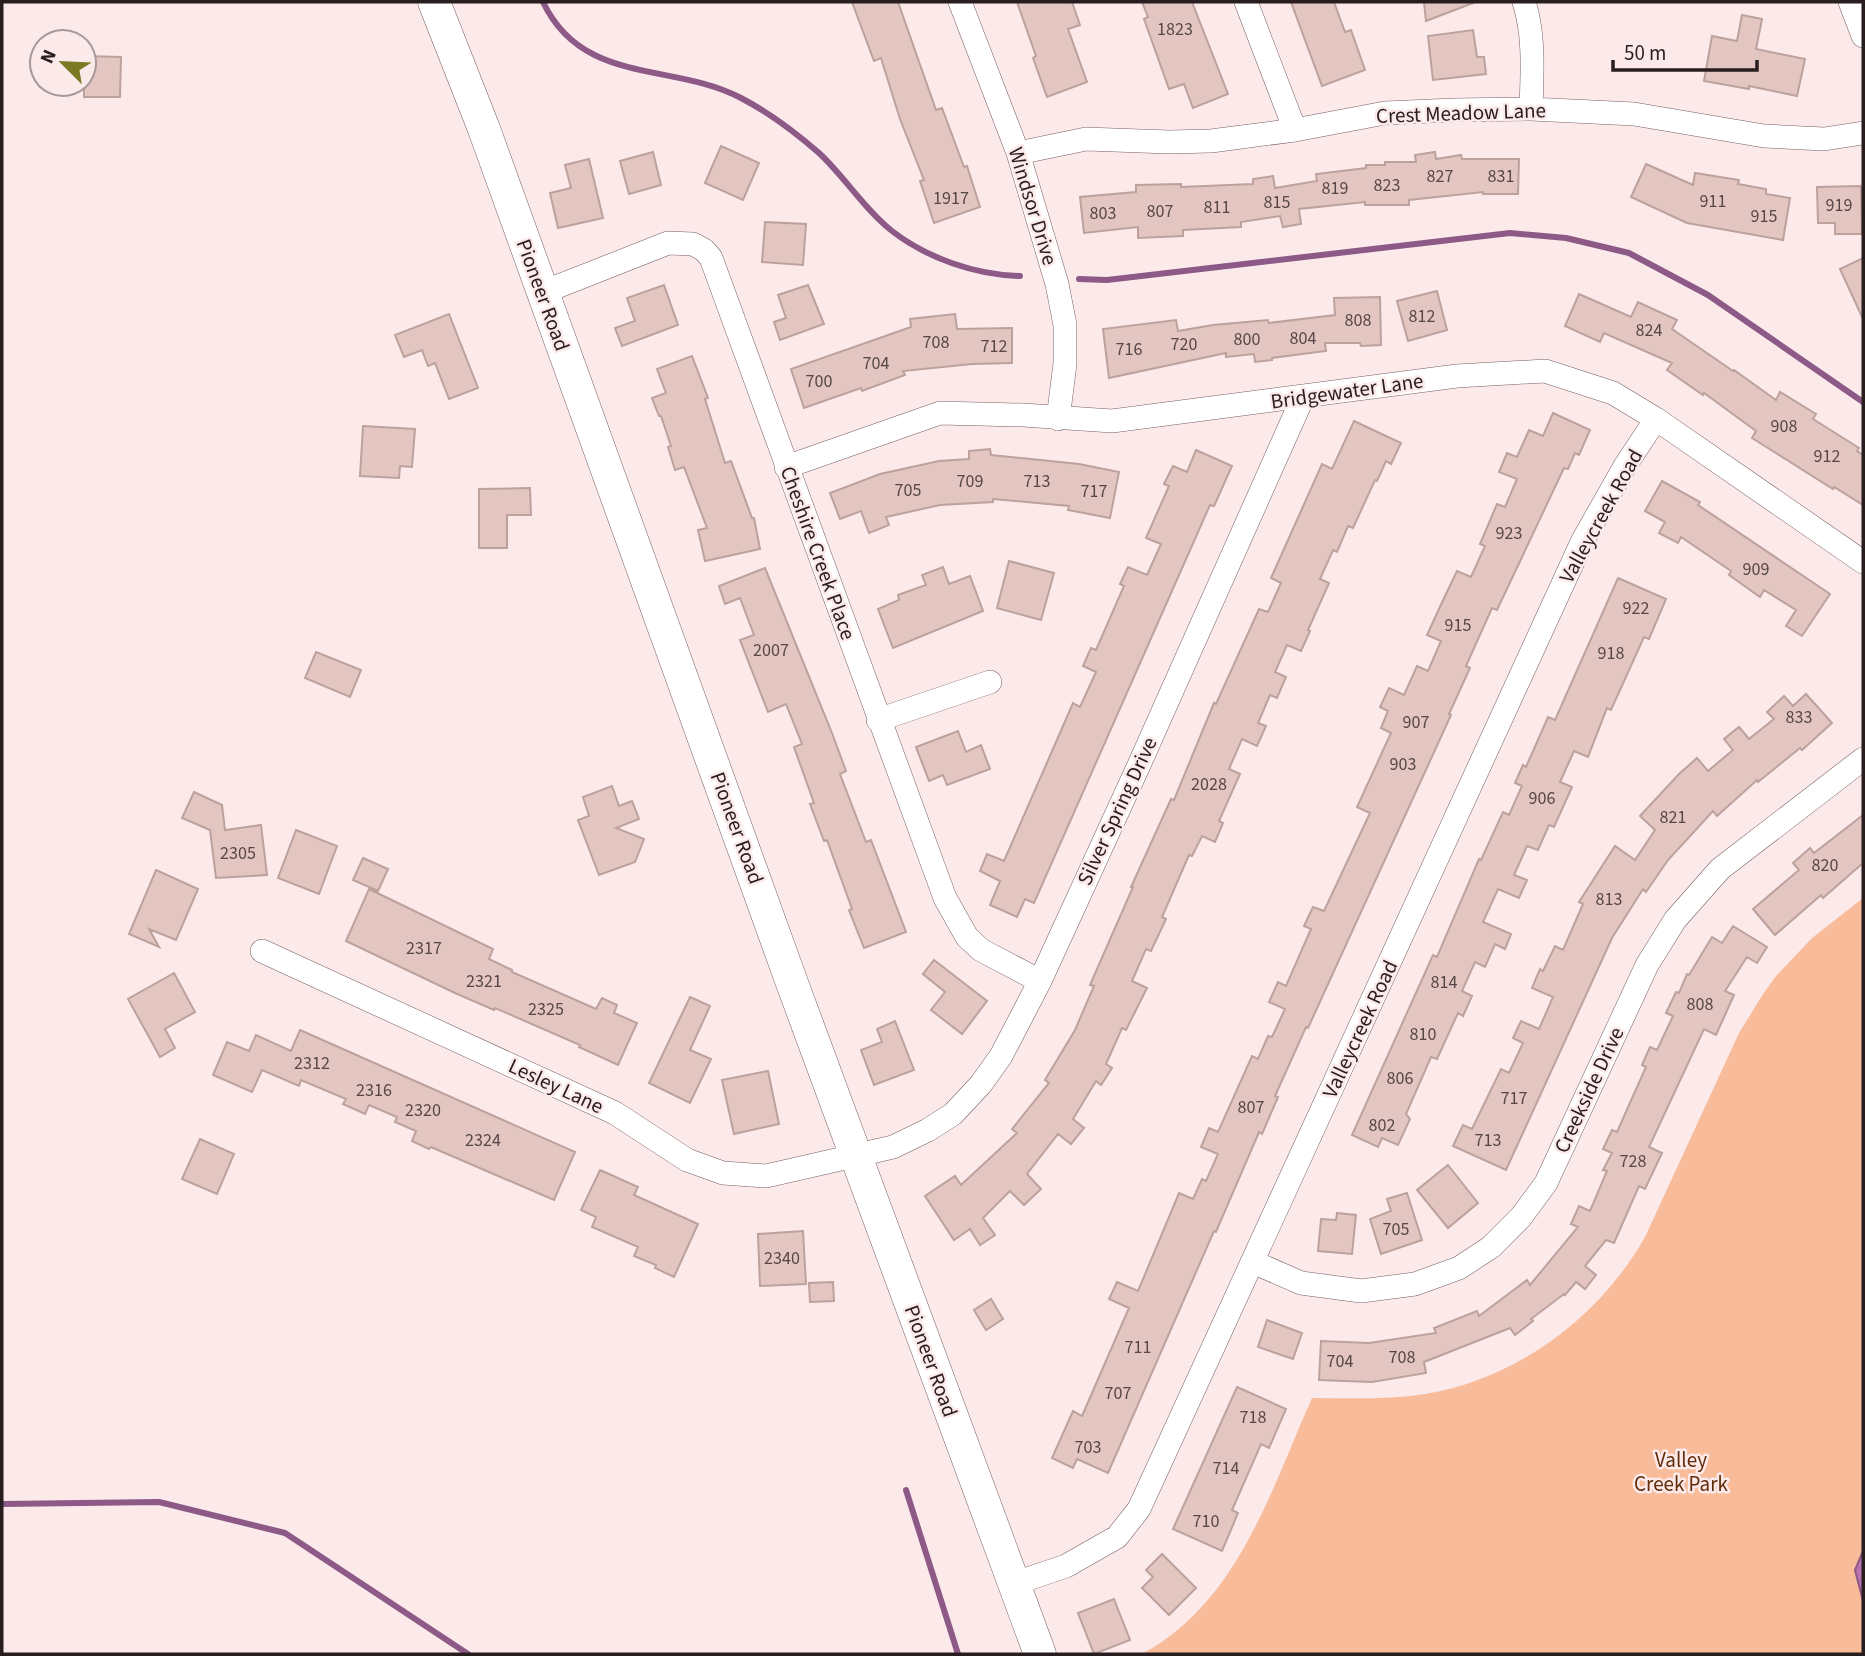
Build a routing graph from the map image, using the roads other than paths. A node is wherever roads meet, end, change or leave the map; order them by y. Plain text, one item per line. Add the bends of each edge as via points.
1 (434, 2) edge
2 (960, 2) edge
3 (1246, 2) edge
4 (1524, 2) edge
5 (1531, 109) junction
6 (1295, 130) junction
7 (1863, 133) edge
8 (1018, 153) junction
9 (541, 293) junction
10 (1303, 397) junction
11 (1058, 419) junction
12 (1656, 419) junction
13 (786, 467) junction
14 (1863, 562) edge
15 (990, 682) dead end
16 (878, 720) junction
17 (1863, 759) edge
18 (262, 951) dead end
19 (1040, 981) junction
20 (856, 1154) junction
21 (1253, 1262) junction
22 (1013, 1584) junction
23 (1040, 1654) edge

1 - 9 main road, Pioneer Road
2 - 8 street, Windsor Drive
3 - 6 street
4 - 5 street via 1532,56
5 - 6 street, Crest Meadow Lane via 1406,111
5 - 7 street, Crest Meadow Lane via 1634,114 1776,136 1824,139
6 - 8 street, Crest Meadow Lane via 1211,141 1086,139
8 - 11 street, Windsor Drive via 1065,325
9 - 13 street, Cheshire Creek Place via 668,243 692,244 704,250 719,276
9 - 20 main road, Pioneer Road
10 - 11 street, Bridgewater Lane via 1112,421
10 - 12 street, Bridgewater Lane via 1457,376 1545,371 1612,393
10 - 19 street, Silver Spring Drive
11 - 13 street, Bridgewater Lane via 940,413
12 - 14 street, Bridgewater Lane
12 - 21 street, Valleycreek Road via 1582,542
13 - 16 street, Cheshire Creek Place
15 - 16 street
16 - 19 street, Cheshire Creek Place via 956,920 981,950
17 - 21 street, Creekside Drive via 1720,869 1675,920 1647,965 1546,1183 1491,1247 1459,1268 1415,1284 1361,1291 1301,1283
18 - 20 street, Lesley Lane via 615,1113 687,1160 723,1174 766,1176
19 - 20 street, Silver Spring Drive via 1001,1056 953,1114 893,1147
20 - 22 main road, Pioneer Road
21 - 22 street, Valleycreek Road via 1139,1509 1117,1537 1066,1566
22 - 23 main road, Pioneer Road

